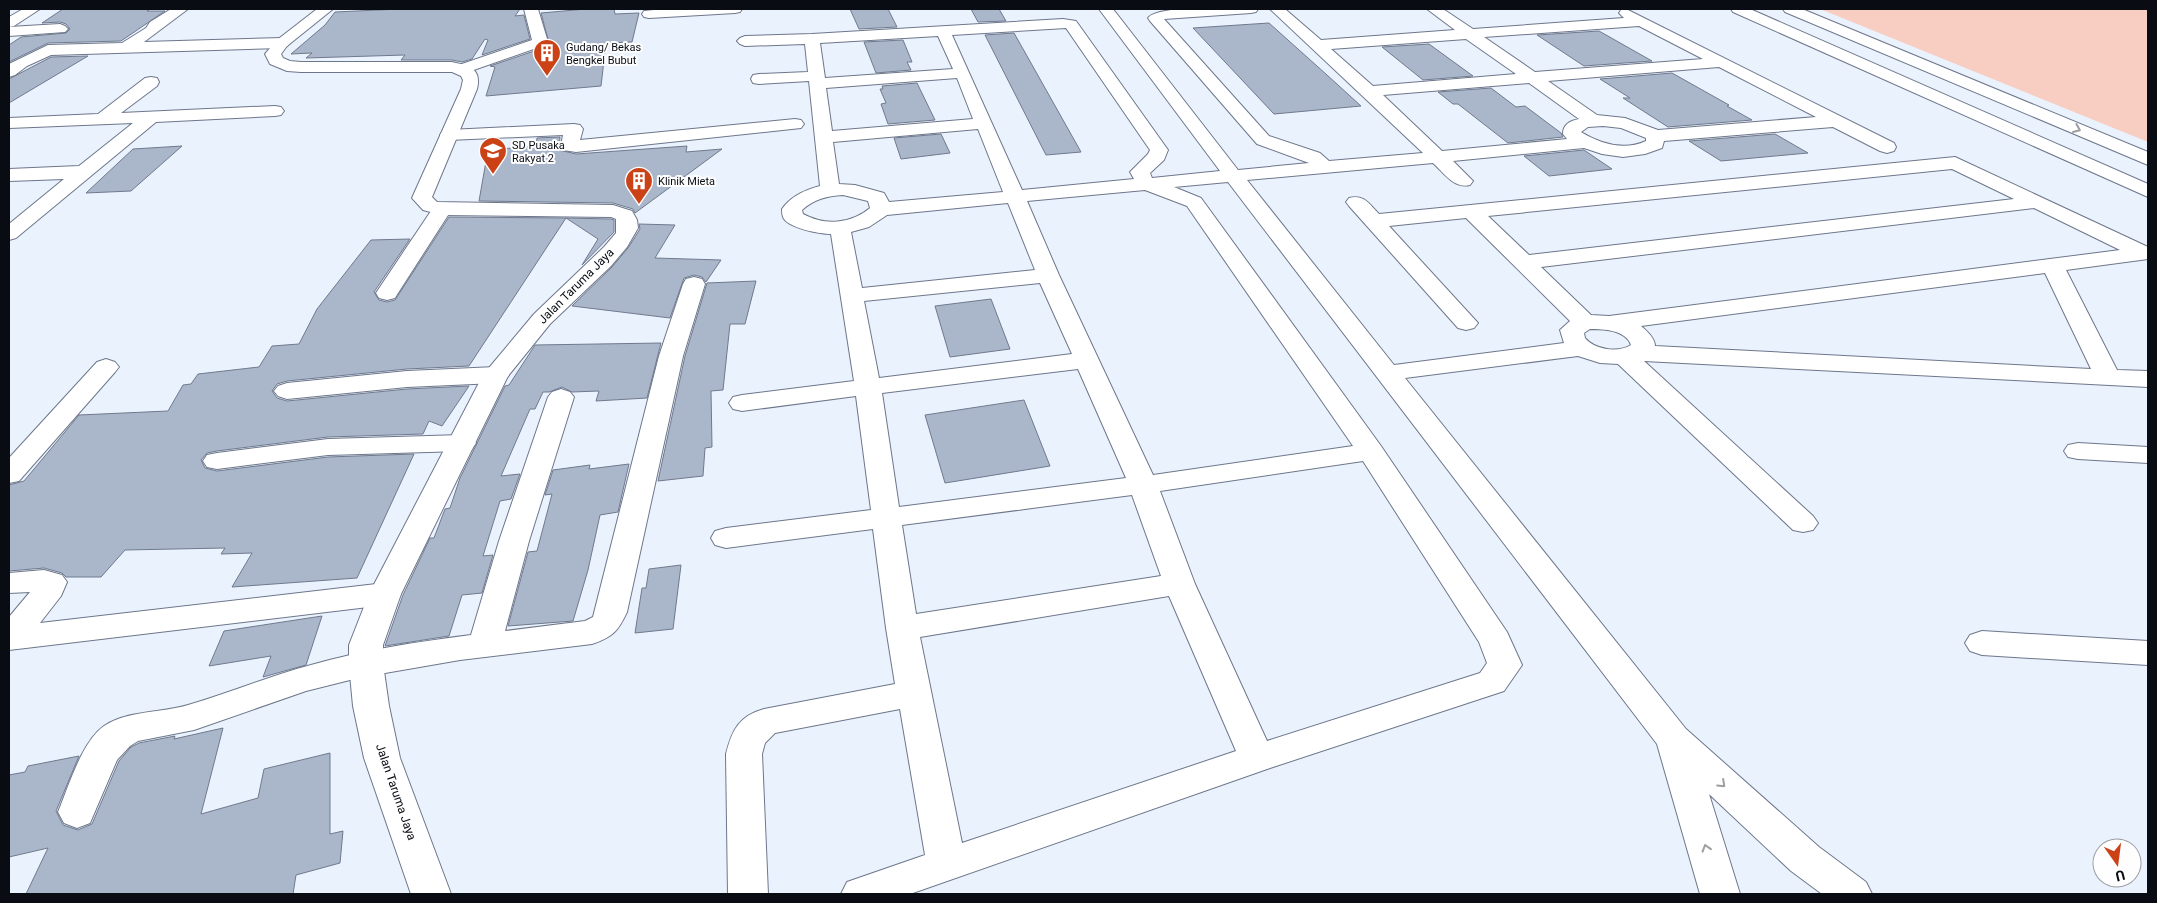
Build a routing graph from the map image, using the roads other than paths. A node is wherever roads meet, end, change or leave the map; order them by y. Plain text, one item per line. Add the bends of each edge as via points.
1 (33, 9) edge
2 (181, 9) edge
3 (326, 9) edge
4 (531, 9) edge
5 (735, 9) edge
6 (1106, 9) edge
7 (1251, 9) edge
8 (1277, 9) edge
9 (1434, 9) edge
10 (1619, 9) edge
11 (1738, 9) edge
12 (1765, 9) edge
13 (1790, 9) edge
14 (649, 14) dead end
15 (1642, 21) junction
16 (9, 23) edge
17 (60, 29) dead end
18 (944, 31) junction
19 (9, 32) edge
20 (1470, 34) junction
21 (812, 39) junction
22 (745, 41) dead end
23 (282, 43) junction
24 (1318, 45) junction
25 (125, 48) junction
26 (12, 62) edge
27 (1723, 62) junction
28 (462, 69) junction
29 (963, 73) junction
30 (1947, 74) junction
31 (1923, 76) junction
32 (1532, 78) junction
33 (759, 79) dead end
34 (818, 80) junction
35 (151, 82) dead end
36 (1369, 91) junction
37 (275, 111) dead end
38 (1820, 112) junction
39 (151, 117) junction
40 (102, 119) junction
41 (1836, 120) junction
42 (1594, 121) junction
43 (9, 123) edge
44 (984, 123) junction
45 (795, 124) dead end
46 (1648, 132) junction
47 (449, 136) junction
48 (824, 137) junction
49 (1578, 138) junction
50 (1887, 147) dead end
51 (1432, 151) junction
52 (2148, 159) edge
53 (1319, 162) junction
54 (1229, 171) junction
55 (84, 172) junction
56 (2148, 172) edge
57 (9, 175) edge
58 (1142, 178) junction
59 (1463, 181) dead end
60 (830, 190) junction
61 (1013, 191) junction
62 (2148, 192) edge
63 (1356, 202) dead end
64 (2038, 202) junction
65 (879, 203) junction
66 (442, 209) junction
67 (1472, 212) junction
68 (1375, 221) junction
69 (840, 228) junction
70 (9, 234) edge
71 (2146, 254) edge
72 (1524, 262) junction
73 (2052, 265) junction
74 (1048, 275) junction
75 (694, 284) dead end
76 (387, 293) dead end
77 (851, 296) junction
78 (1466, 323) dead end
79 (1587, 332) junction
80 (1631, 355) junction
81 (1087, 360) junction
82 (106, 367) dead end
83 (1384, 368) junction
84 (496, 375) junction
85 (2108, 377) junction
86 (2148, 379) edge
87 (868, 388) junction
88 (287, 391) dead end
89 (561, 396) dead end
90 (742, 403) dead end
91 (462, 443) junction
92 (2078, 451) dead end
93 (1371, 452) junction
94 (2148, 455) edge
95 (217, 461) dead end
96 (9, 475) edge
97 (1143, 485) junction
98 (887, 516) junction
99 (1803, 523) dead end
100 (726, 538) dead end
101 (9, 583) edge
102 (1179, 584) junction
103 (385, 594) junction
104 (902, 628) junction
105 (9, 638) edge
106 (1982, 643) dead end
107 (484, 646) junction
108 (2148, 652) edge
109 (366, 664) junction
110 (915, 693) junction
111 (1674, 739) junction
112 (1258, 758) junction
113 (77, 812) dead end
114 (946, 864) junction
115 (431, 894) edge
116 (748, 894) edge
117 (861, 894) edge
118 (1720, 894) edge
119 (1852, 894) edge

1 - 16 street
2 - 25 street
3 - 23 street
4 - 28 street via 540,42
5 - 14 street
6 - 54 street
7 - 53 street via 1160,15 1156,18 1263,140
8 - 24 street
9 - 20 street
10 - 15 street
11 - 62 street
12 - 31 street
13 - 30 street
15 - 20 street
15 - 27 street
17 - 19 street
18 - 21 street
18 - 29 street
18 - 58 street via 1072,24 1159,150
20 - 24 street
20 - 32 street
21 - 22 street
21 - 34 street
23 - 25 street
23 - 28 street via 273,54 276,61 287,66 438,66
24 - 36 street
25 - 26 street via 48,50
27 - 32 street
27 - 38 street
28 - 47 street via 471,80
29 - 34 street
29 - 44 street
30 - 31 street
30 -> 52 street
31 - 56 street
32 - 36 street
32 - 42 street
33 - 34 street
34 - 48 street
35 - 40 street
36 - 51 street
37 - 39 street
38 - 41 street
38 - 46 street
39 - 40 street
39 - 55 street
40 - 43 street
41 - 46 street
41 - 50 street
42 - 46 street via 1626,123
42 - 49 street via 1572,128
44 - 48 street
44 - 61 street
45 - 47 street via 576,146 570,146 574,128
46 - 49 street via 1655,144 1645,150 1625,152 1603,149
47 - 66 street via 422,198 430,206
48 - 60 street
49 - 51 street
51 - 53 street
51 - 59 street
53 - 54 street
54 - 58 street
54 - 83 street
55 - 57 street
55 - 70 street
58 - 61 street
58 - 93 street via 1194,202
60 - 65 street via 865,192
60 - 69 street via 798,201 792,209 793,217 803,224
61 - 65 street
61 - 74 street
63 - 68 street
64 - 67 street via 1955,163
64 - 71 street
64 - 72 street
65 - 69 street via 874,217
66 - 76 street
66 - 84 street, Jalan Taruma Jaya via 613,211 625,215 628,220 626,232 605,259 558,303
67 - 68 street
67 - 72 street
68 - 78 street
69 - 77 street
71 - 73 street
72 - 79 street
73 - 79 street
73 - 85 street
74 - 77 street
74 - 81 street
75 - 107 street via 671,356 612,612 605,624 592,632
77 - 87 street
79 - 80 street via 1606,356
79 - 80 street via 1631,330 1643,342 1643,348
79 - 83 street
80 - 85 street
80 - 99 street
81 - 87 street
81 - 97 street
82 - 96 street
83 - 111 street
84 - 88 street
84 - 91 street, Jalan Taruma Jaya
85 - 86 street
87 - 90 street
87 - 98 street
89 - 107 street
91 - 95 street via 328,447
91 - 103 street, Jalan Taruma Jaya
92 - 94 street
93 - 97 street
93 - 112 street via 1495,640 1505,665 1492,682
97 - 98 street
97 - 102 street
98 - 100 street
98 - 104 street
101 - 105 street via 51,582 50,588
102 - 104 street
102 - 112 street
103 - 105 street
103 - 109 street, Jalan Taruma Jaya via 366,645
104 - 110 street
106 - 108 street
107 - 109 street
109 - 113 street via 266,691 192,718 116,736 106,747
109 - 115 street, Jalan Taruma Jaya via 382,758
110 - 114 street
110 - 116 street via 764,722 748,738 744,754
118 -> 111 street
111 -> 119 street via 1805,859
112 - 114 street
114 - 117 street

